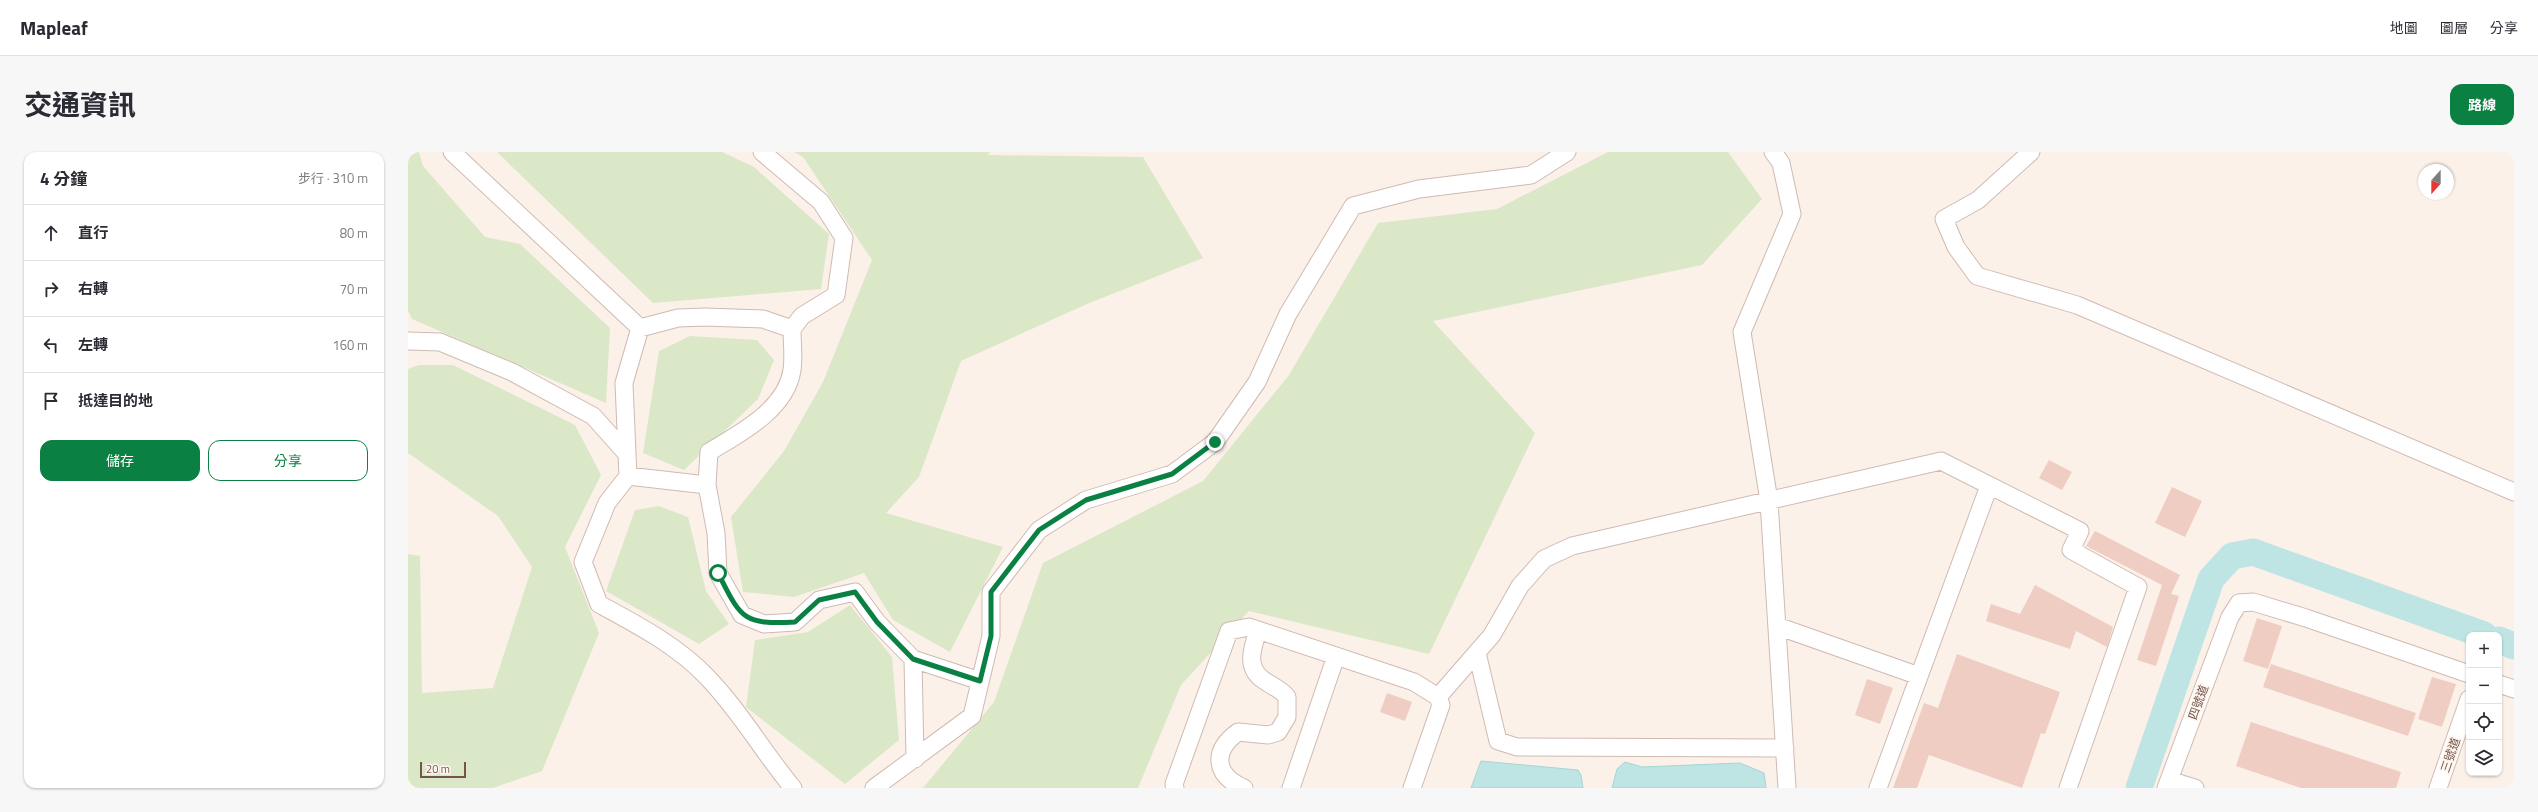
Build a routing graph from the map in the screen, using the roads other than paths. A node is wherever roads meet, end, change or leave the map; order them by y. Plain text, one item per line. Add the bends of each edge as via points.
1 (452, 152) edge
2 (762, 152) edge
3 (1568, 152) edge
4 (1773, 152) edge
5 (2031, 152) edge
6 (1553, 158) edge
7 (640, 328) junction
8 (792, 329) junction
9 (408, 341) edge
10 (627, 454) junction
11 (628, 476) junction
12 (707, 485) junction
13 (1989, 486) junction
14 (2514, 492) edge
15 (1769, 500) junction
16 (1777, 626) junction
17 (1258, 630) junction
18 (1477, 653) junction
19 (1336, 656) junction
20 (913, 659) junction
21 (2466, 673) edge
22 (1919, 676) junction
23 (980, 681) junction
24 (2502, 685) edge
25 (2514, 689) edge
26 (1438, 697) junction
27 (2467, 704) edge
28 (1785, 748) junction
29 (915, 758) junction
30 (2168, 784) edge
31 (1172, 787) edge
32 (793, 788) edge
33 (874, 788) edge
34 (1244, 788) edge
35 (1291, 788) edge
36 (1412, 788) edge
37 (1787, 788) edge
38 (1878, 788) edge
39 (2068, 788) edge
40 (2194, 788) edge
41 (2438, 788) edge

1 - 7 lane
2 - 8 lane via 821,202 844,238 836,295 802,316
3 - 6 lane
4 - 15 lane via 1781,163 1792,214 1742,332
5 - 14 lane via 1978,200 1944,219 1956,247 1978,276 2077,305
6 - 23 lane via 1531,175 1419,189 1353,206 1288,314 1257,382 1215,442 1172,474 1086,500 1039,530 991,592 991,636
7 - 8 lane via 678,318 705,317 763,319
7 - 10 lane via 624,383
8 - 12 lane via 792,370 779,400 746,430 709,452
9 - 10 lane via 440,342 512,372 593,416
10 - 11 lane
11 - 12 lane
11 - 32 lane via 607,502 583,562 599,604 651,633 707,676 739,713
12 - 20 lane via 716,534 718,573 742,615 764,624 795,622 819,600 855,592 877,622
13 - 15 lane via 1941,461
13 - 22 lane
13 - 39 lane via 2080,531 2071,550 2138,587
15 - 16 lane
15 - 18 lane via 1572,546 1544,559 1520,586 1492,634
16 - 22 lane
16 - 28 lane
17 - 19 lane
17 - 31 lane via 1249,627 1229,631
17 - 34 lane via 1251,656 1254,670 1287,697 1287,717 1278,732 1268,735 1238,732 1226,741 1220,757 1224,776 1230,782
18 - 26 lane
18 - 28 lane via 1498,741 1517,747
19 - 26 lane via 1414,682
19 - 35 lane
20 - 23 lane
20 - 29 lane
21 - 30 lane, 四號道 via 2253,602 2239,602 2230,617
22 - 38 lane
23 - 29 lane via 972,716
24 - 25 lane
26 - 36 lane via 1441,705
27 - 41 lane, 三號道
28 - 37 lane
29 - 33 lane
30 - 40 lane

